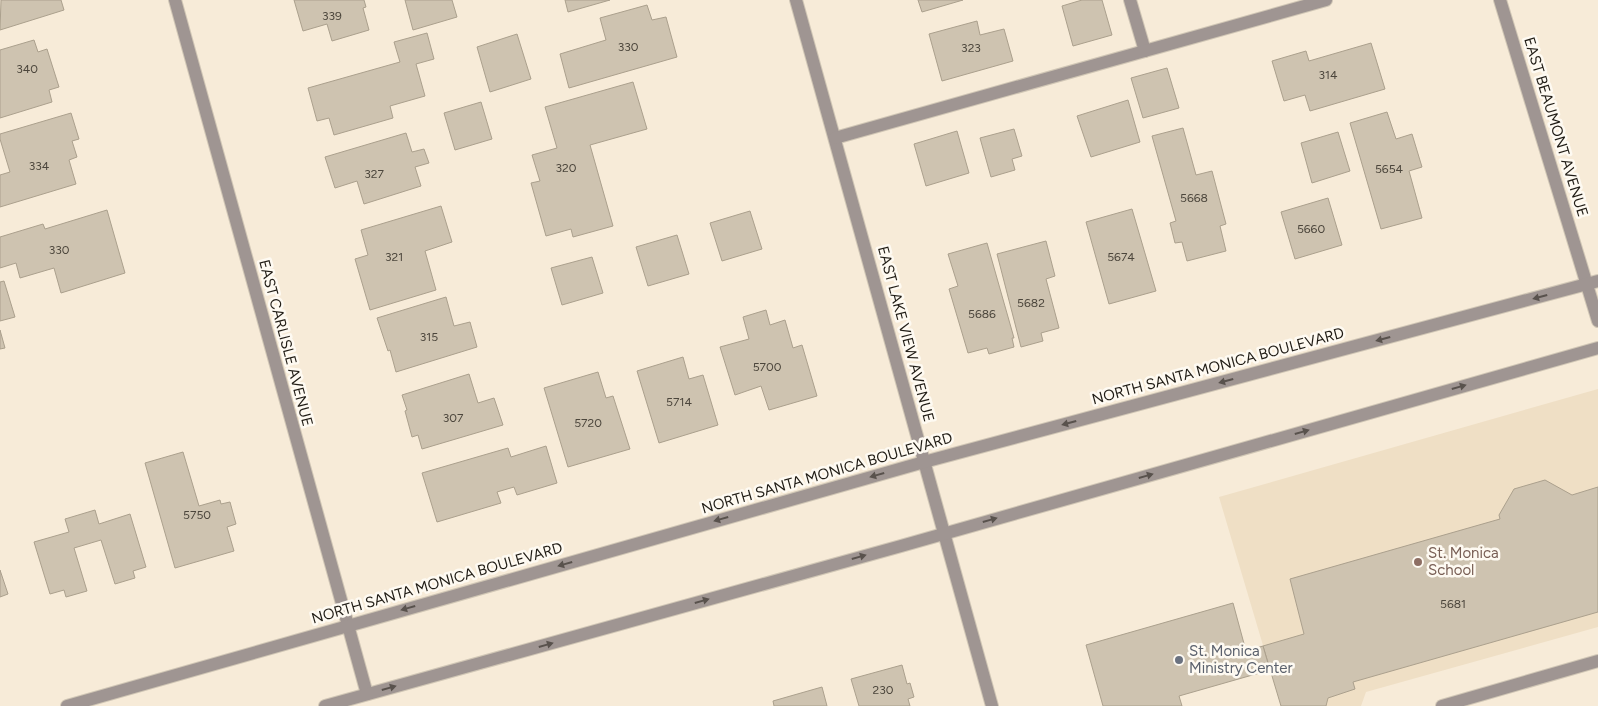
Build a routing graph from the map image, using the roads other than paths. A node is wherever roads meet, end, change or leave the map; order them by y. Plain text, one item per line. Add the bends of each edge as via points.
1 (174, 0) edge
2 (796, 0) edge
3 (1130, 0) edge
4 (1326, 0) edge
5 (1500, 0) edge
6 (1145, 51) junction
7 (835, 138) junction
8 (1592, 282) edge
9 (1598, 321) edge
10 (1598, 348) edge
11 (924, 462) junction
12 (943, 534) junction
13 (347, 626) junction
14 (1598, 661) edge
15 (367, 694) junction
16 (67, 706) edge
17 (325, 706) edge
18 (992, 706) edge
19 (1442, 706) edge

1 - 13 street, EAST CARLISLE AVENUE
2 - 7 street, EAST LAKE VIEW AVENUE
3 - 6 street
4 - 6 street
5 - 8 street, EAST BEAUMONT AVENUE
6 - 7 street
7 - 11 street, EAST LAKE VIEW AVENUE
8 - 9 street, EAST BEAUMONT AVENUE
8 -> 11 street, NORTH SANTA MONICA BOULEVARD
12 -> 10 street
11 - 12 street, EAST LAKE VIEW AVENUE
11 -> 13 street, NORTH SANTA MONICA BOULEVARD
15 -> 12 street
12 - 18 street, EAST LAKE VIEW AVENUE
13 - 15 street, EAST CARLISLE AVENUE
13 - 16 street, NORTH SANTA MONICA BOULEVARD
14 - 19 street
15 - 17 street

